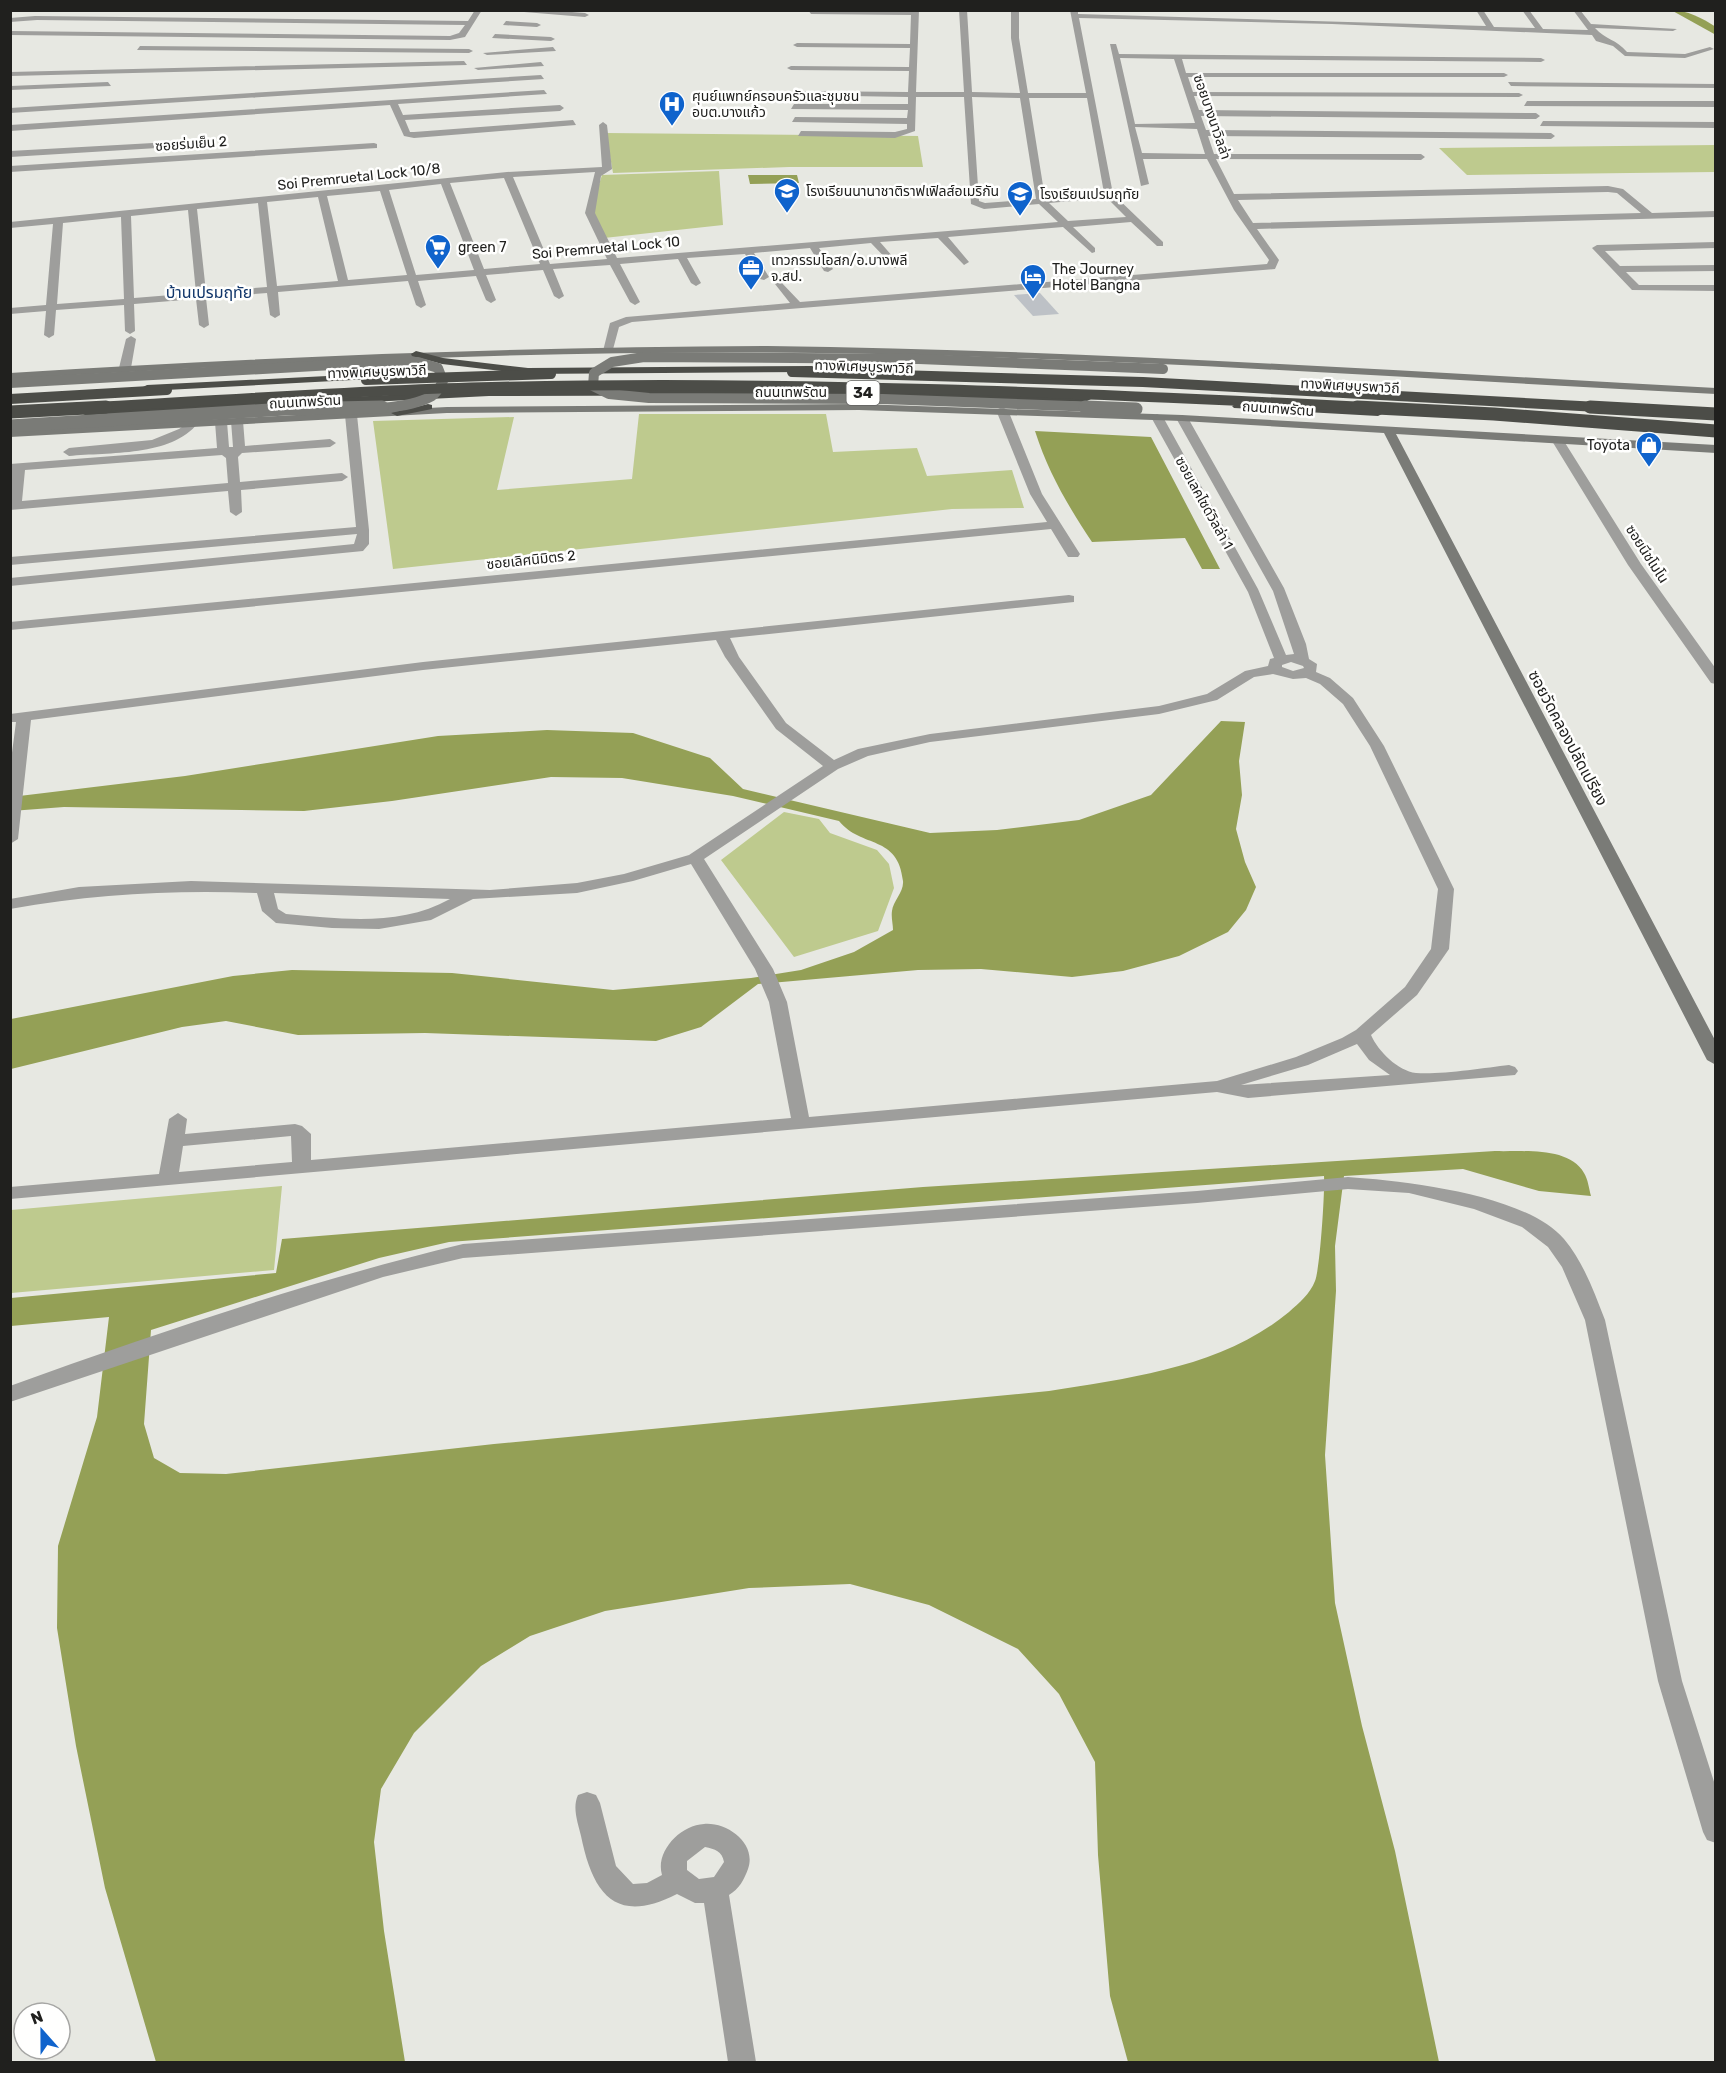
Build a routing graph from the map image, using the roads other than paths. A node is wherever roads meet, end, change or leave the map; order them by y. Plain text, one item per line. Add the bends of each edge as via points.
1 (43, 10) edge
2 (479, 10) edge
3 (963, 10) edge
4 (1015, 10) edge
5 (1184, 10) edge
6 (1235, 10) edge
7 (1283, 10) edge
8 (1325, 10) edge
9 (1479, 10) edge
10 (1525, 10) edge
11 (1576, 10) edge
12 (517, 11) edge
13 (811, 12) dead end
14 (915, 12) edge
15 (1074, 13) edge
16 (1132, 14) edge
17 (585, 15) dead end
18 (34, 19) junction
19 (1436, 19) dead end
20 (10, 20) edge
21 (1241, 20) junction
22 (1289, 21) junction
23 (1189, 22) junction
24 (1332, 22) junction
25 (472, 23) junction
26 (506, 23) junction
27 (902, 24) dead end
28 (913, 24) junction
29 (550, 26) dead end
30 (1442, 27) junction
31 (1492, 29) junction
32 (1673, 29) dead end
33 (1593, 30) junction
34 (1542, 32) junction
35 (22, 33) junction
36 (902, 34) dead end
37 (913, 34) junction
38 (495, 36) junction
39 (11, 39) edge
40 (551, 39) dead end
41 (796, 45) dead end
42 (913, 45) junction
43 (1113, 46) dead end
44 (140, 48) dead end
45 (1710, 49) dead end
46 (553, 50) dead end
47 (474, 55) junction
48 (1116, 56) junction
49 (1685, 56) junction
50 (1177, 57) junction
51 (901, 58) dead end
52 (913, 58) junction
53 (1492, 59) junction
54 (1541, 60) dead end
55 (1707, 60) dead end
56 (140, 62) dead end
57 (541, 64) dead end
58 (335, 66) junction
59 (478, 68) junction
60 (791, 68) dead end
61 (912, 69) junction
62 (156, 71) junction
63 (10, 74) edge
64 (1183, 75) junction
65 (1504, 75) junction
66 (542, 77) dead end
67 (196, 80) dead end
68 (481, 80) junction
69 (148, 82) dead end
70 (898, 82) dead end
71 (910, 82) junction
72 (114, 84) dead end
73 (1511, 84) junction
74 (1716, 86) edge
75 (10, 88) edge
76 (544, 92) dead end
77 (795, 93) dead end
78 (911, 94) junction
79 (968, 94) junction
80 (1190, 94) junction
81 (1026, 95) junction
82 (1519, 95) junction
83 (1089, 96) junction
84 (393, 102) junction
85 (1527, 104) junction
86 (1716, 104) edge
87 (794, 107) dead end
88 (909, 107) junction
89 (560, 108) dead end
90 (10, 109) edge
91 (1196, 113) junction
92 (1536, 116) junction
93 (400, 118) junction
94 (795, 120) dead end
95 (912, 121) junction
96 (573, 123) dead end
97 (1543, 124) junction
98 (603, 125) dead end
99 (1138, 125) dead end
100 (1716, 126) edge
101 (10, 128) edge
102 (1201, 130) junction
103 (173, 132) dead end
104 (801, 134) dead end
105 (1551, 136) junction
106 (171, 145) junction
107 (1559, 146) dead end
108 (374, 147) dead end
109 (10, 154) edge
110 (1139, 156) junction
111 (1210, 156) junction
112 (1421, 157) dead end
113 (170, 159) junction
114 (10, 169) edge
115 (607, 169) junction
116 (507, 175) junction
117 (445, 182) junction
118 (1144, 184) dead end
119 (384, 188) junction
120 (322, 194) junction
121 (1109, 195) junction
122 (1231, 197) junction
123 (262, 200) junction
124 (1041, 201) junction
125 (192, 207) junction
126 (126, 214) junction
127 (1716, 214) edge
128 (1651, 217) junction
129 (1131, 219) junction
130 (58, 220) junction
131 (1064, 224) junction
132 (10, 225) edge
133 (1250, 226) junction
134 (941, 235) junction
135 (873, 240) junction
136 (1160, 244) dead end
137 (813, 245) junction
138 (1716, 245) edge
139 (748, 250) junction
140 (1092, 250) dead end
141 (681, 256) junction
142 (614, 261) junction
143 (964, 262) dead end
144 (895, 265) dead end
145 (548, 267) junction
146 (828, 268) dead end
147 (1716, 268) edge
148 (1616, 269) junction
149 (482, 272) junction
150 (413, 278) junction
151 (764, 278) dead end
152 (696, 283) dead end
153 (344, 284) junction
154 (780, 285) dead end
155 (1716, 288) edge
156 (272, 289) junction
157 (201, 295) junction
158 (559, 296) dead end
159 (491, 300) dead end
160 (128, 301) junction
161 (635, 302) dead end
162 (420, 305) dead end
163 (798, 306) junction
164 (53, 307) junction
165 (10, 311) edge
166 (275, 315) dead end
167 (204, 325) dead end
168 (49, 335) dead end
169 (608, 351) junction
170 (416, 354) junction
171 (125, 369) junction
172 (525, 371) junction
173 (10, 376) edge
174 (1425, 376) junction
175 (10, 383) edge
176 (1716, 391) edge
177 (531, 393) junction
178 (10, 398) edge
179 (10, 407) edge
180 (1716, 408) edge
181 (1002, 410) junction
182 (10, 412) edge
183 (397, 413) junction
184 (1716, 414) edge
185 (351, 415) junction
186 (1157, 417) junction
187 (10, 418) edge
188 (1182, 418) junction
189 (237, 421) junction
190 (221, 422) junction
191 (192, 423) junction
192 (10, 426) edge
193 (1716, 426) edge
194 (1716, 431) edge
195 (1389, 432) junction
196 (10, 434) edge
197 (1558, 441) junction
198 (330, 443) dead end
199 (1716, 448) edge
200 (231, 452) junction
201 (13, 465) edge
202 (342, 477) dead end
203 (236, 486) junction
204 (13, 506) edge
205 (236, 512) dead end
206 (1054, 525) junction
207 (363, 530) junction
208 (284, 537) junction
209 (1073, 554) dead end
210 (71, 556) junction
211 (286, 556) junction
212 (10, 561) edge
213 (70, 576) junction
214 (10, 582) edge
215 (1278, 594) junction
216 (1254, 595) junction
217 (1069, 598) dead end
218 (10, 626) edge
219 (721, 635) junction
220 (1278, 664) junction
221 (1305, 667) junction
222 (1716, 680) edge
223 (17, 718) edge
224 (833, 766) junction
225 (10, 839) edge
226 (695, 858) junction
227 (264, 888) junction
228 (470, 894) junction
229 (10, 904) edge
230 (1362, 1034) junction
231 (1714, 1052) edge
232 (1509, 1071) dead end
233 (1414, 1080) junction
234 (1219, 1086) junction
235 (177, 1119) dead end
236 (801, 1124) junction
237 (174, 1140) junction
238 (302, 1166) junction
239 (168, 1179) junction
240 (10, 1193) edge
241 (10, 1394) edge
242 (587, 1803) dead end
243 (1716, 1832) edge
244 (678, 1880) junction
245 (715, 1890) junction
246 (742, 2062) edge

1 - 18 street
2 - 25 street
3 - 79 street
4 - 81 street via 1015,38
5 - 23 street
6 - 21 street
7 - 22 street
8 - 24 street
9 - 31 street
10 - 34 street
11 - 33 street
12 - 17 street
12 - 26 street
13 - 14 street
14 - 28 street
15 - 16 street
15 - 83 street
16 - 23 street
18 - 20 street
18 - 25 street
18 - 35 street
19 - 30 street
21 - 22 street
21 - 23 street
22 - 24 street
24 - 30 street via 1390,21
25 - 35 street via 462,35 450,38
26 - 29 street
26 - 38 street
27 - 28 street
28 - 37 street
30 - 31 street
31 - 34 street
32 - 33 street
33 - 34 street
33 - 49 street via 1602,42 1616,44 1625,54
35 - 39 street
36 - 37 street
37 - 42 street
38 - 40 street
38 - 47 street
41 - 42 street
42 - 52 street
43 - 48 street
44 - 47 street
45 - 49 street
46 - 47 street
47 - 56 street
47 - 58 street
47 - 59 street
48 - 50 street
48 - 110 street
49 - 55 street
50 - 53 street
50 - 64 street, ซอยบางนาวิลล่า
51 - 52 street
52 - 61 street
53 - 54 street
53 - 65 street
57 - 59 street
58 - 62 street
58 - 67 street via 322,73
59 - 68 street
60 - 61 street
61 - 71 street
62 - 63 street
62 - 69 street
64 - 65 street
64 - 80 street, ซอยบางนาวิลล่า
65 - 73 street
66 - 68 street
68 - 90 street
70 - 71 street
71 - 78 street
72 - 75 street
73 - 74 street
73 - 82 street
76 - 84 street
77 - 78 street
78 - 79 street
78 - 88 street
79 - 81 street
79 - 124 street via 974,202 984,206
80 - 82 street
80 - 91 street, ซอยบางนาวิลล่า
81 - 83 street
81 - 124 street
82 - 85 street
83 - 121 street
84 - 93 street
84 - 101 street
85 - 86 street
85 - 92 street
87 - 88 street
88 - 95 street
89 - 93 street
91 - 92 street
91 - 102 street, ซอยบางนาวิลล่า
92 - 97 street
93 - 96 street via 407,134 414,135
94 - 95 street
95 - 104 street via 911,131 903,135
97 - 100 street
97 - 105 street
98 - 115 street
99 - 102 street
102 - 105 street
102 - 111 street, ซอยบางนาวิลล่า
103 - 106 street
105 - 107 street
106 - 109 street
106 - 113 street
108 - 113 street, ซอยร่มเย็น 2
110 - 111 street
110 - 118 street
111 - 112 street
111 - 122 street, ซอยบางนาวิลล่า
113 - 114 street, ซอยร่มเย็น 2 via 48,171
115 - 116 street, Soi Premruetal Lock 10/8
115 - 142 street via 597,175 590,213
116 - 117 street, Soi Premruetal Lock 10/8
116 - 145 street
117 - 119 street, Soi Premruetal Lock 10/8
117 - 149 street
119 - 120 street, Soi Premruetal Lock 10/8
119 - 150 street
120 - 123 street, Soi Premruetal Lock 10/8
120 - 153 street
121 - 124 street
121 - 129 street
122 - 128 street via 1608,189 1620,191
122 - 133 street, ซอยบางนาวิลล่า
123 - 125 street, Soi Premruetal Lock 10/8
123 - 156 street
124 - 131 street
125 - 126 street, Soi Premruetal Lock 10/8
125 - 157 street
126 - 130 street, Soi Premruetal Lock 10/8
126 - 160 street
127 - 128 street
128 - 133 street
129 - 131 street, Soi Premruetal Lock 10
129 - 136 street
130 - 132 street, Soi Premruetal Lock 10/8
130 - 164 street
131 - 134 street, Soi Premruetal Lock 10
131 - 140 street
133 - 163 street, ซอยบางนาวิลล่า via 1274,260 1271,267
134 - 135 street, Soi Premruetal Lock 10
134 - 143 street
135 - 137 street, Soi Premruetal Lock 10
135 - 144 street
137 - 139 street, Soi Premruetal Lock 10
137 - 146 street
138 - 148 street via 1598,246
139 - 141 street, Soi Premruetal Lock 10
139 - 151 street
141 - 142 street, Soi Premruetal Lock 10
141 - 152 street
142 - 145 street, Soi Premruetal Lock 10
142 - 161 street
145 - 149 street, Soi Premruetal Lock 10
145 - 158 street
147 - 148 street
148 - 155 street via 1631,286 1642,289
149 - 150 street, Soi Premruetal Lock 10
149 - 159 street
150 - 153 street, Soi Premruetal Lock 10
150 - 162 street
153 - 156 street, Soi Premruetal Lock 10
154 - 163 street
156 - 157 street, Soi Premruetal Lock 10
156 - 166 street
157 - 160 street, Soi Premruetal Lock 10
157 - 167 street
160 - 164 street, Soi Premruetal Lock 10
160 - 171 street via 131,335
163 - 169 street via 620,321 614,325
164 - 165 street, Soi Premruetal Lock 10
164 - 168 street
169 - 170 main road
169 - 174 main road via 885,352
170 - 171 main road
170 - 172 highway
171 - 173 main road
172 - 178 highway, ถนนเทพรัตน / 34
172 - 180 highway, ถนนเทพรัตน / 34 via 810,369 1130,378
174 - 176 main road
174 - 199 main road, bridge via 1321,376 919,358 644,357 612,362 594,373 593,386 609,394 649,398 883,399 1136,409 1627,439
175 - 192 main road, bridge via 386,362 418,362 438,368 443,381 434,395 382,407
177 - 183 highway
177 - 187 highway, ถนนเทพรัตน / 34 via 253,403
177 - 194 highway, ถนนเทพรัตน / 34 via 809,392 1144,401
178 - 184 highway, ทางพิเศษบูรพาวิถี, bridge via 491,374 811,372 1143,382
179 - 193 highway, ทางพิเศษบูรพาวิถี, bridge via 490,382 810,380 1143,391 1493,409
181 - 183 main road, ถนนเทพรัตน / 34 via 657,407
181 - 186 main road, ถนนเทพรัตน / 34
181 - 206 street via 1036,494
182 - 194 highway, bridge via 489,387 810,385 1143,396 1494,414
183 - 185 main road, ถนนเทพรัตน / 34
185 - 189 main road, ถนนเทพรัตน / 34
185 - 207 street
186 - 188 main road, ถนนเทพรัตน / 34
186 - 216 street, ซอยเลคไซด์วิลล่า 1
188 - 195 main road, ถนนเทพรัตน / 34
188 - 215 street, ซอยเลคไซด์วิลล่า 1
189 - 190 main road, ถนนเทพรัตน / 34
189 - 200 street
190 - 191 main road, ถนนเทพรัตน / 34
190 - 200 street
191 - 196 main road, ถนนเทพรัตน / 34
191 - 201 street via 168,440
195 - 197 main road, ถนนเทพรัตน / 34
195 - 231 main road, ซอยวัดคลองปลัดเปรียง
197 - 199 main road, ถนนเทพรัตน / 34
197 - 222 street, ซอยนีชโมโน via 1635,565
198 - 200 street
200 - 201 street
200 - 203 street
201 - 204 street
202 - 203 street
203 - 204 street
203 - 205 street
206 - 209 street
206 - 218 street, ซอยเลิศนิมิตร 2
207 - 208 street
207 - 211 street via 363,544 358,548
208 - 210 street
208 - 211 street
210 - 212 street
210 - 213 street
211 - 213 street
213 - 214 street
215 - 216 street
215 - 221 street, ซอยเลคไซด์วิลล่า 1
216 - 220 street, ซอยเลคไซด์วิลล่า 1
217 - 219 street
219 - 223 street via 393,670
219 - 224 street via 781,726
220 - 221 street via 1284,674
220 - 224 street via 1250,674 1212,697 1159,710 930,738 863,752
221 - 230 street via 1348,701 1377,746 1446,889 1440,949 1411,991
223 - 225 street via 15,812
224 - 226 street
226 - 228 street via 577,888 531,894
226 - 236 street via 764,969 778,1002
227 - 228 street
227 - 228 street via 270,911 282,919 366,926 398,924 429,916
227 - 229 street via 131,888
230 - 233 street via 1377,1060
230 - 234 street via 1302,1061
232 - 233 street
233 - 234 street via 1248,1092
234 - 236 street
235 - 237 street
236 - 238 street
237 - 238 street via 295,1130 303,1141
237 - 239 street
238 - 239 street
239 - 240 street
241 - 243 street via 96,1362 379,1271 463,1251 1348,1183 1409,1186 1480,1204 1529,1222 1555,1242 1572,1265 1595,1320 1670,1681
242 - 244 street via 603,1871 614,1886 631,1896 653,1893
244 - 245 street via 701,1892
244 - 245 street via 674,1857 681,1847 704,1835 718,1836 729,1842 739,1863 727,1884
245 - 246 street

